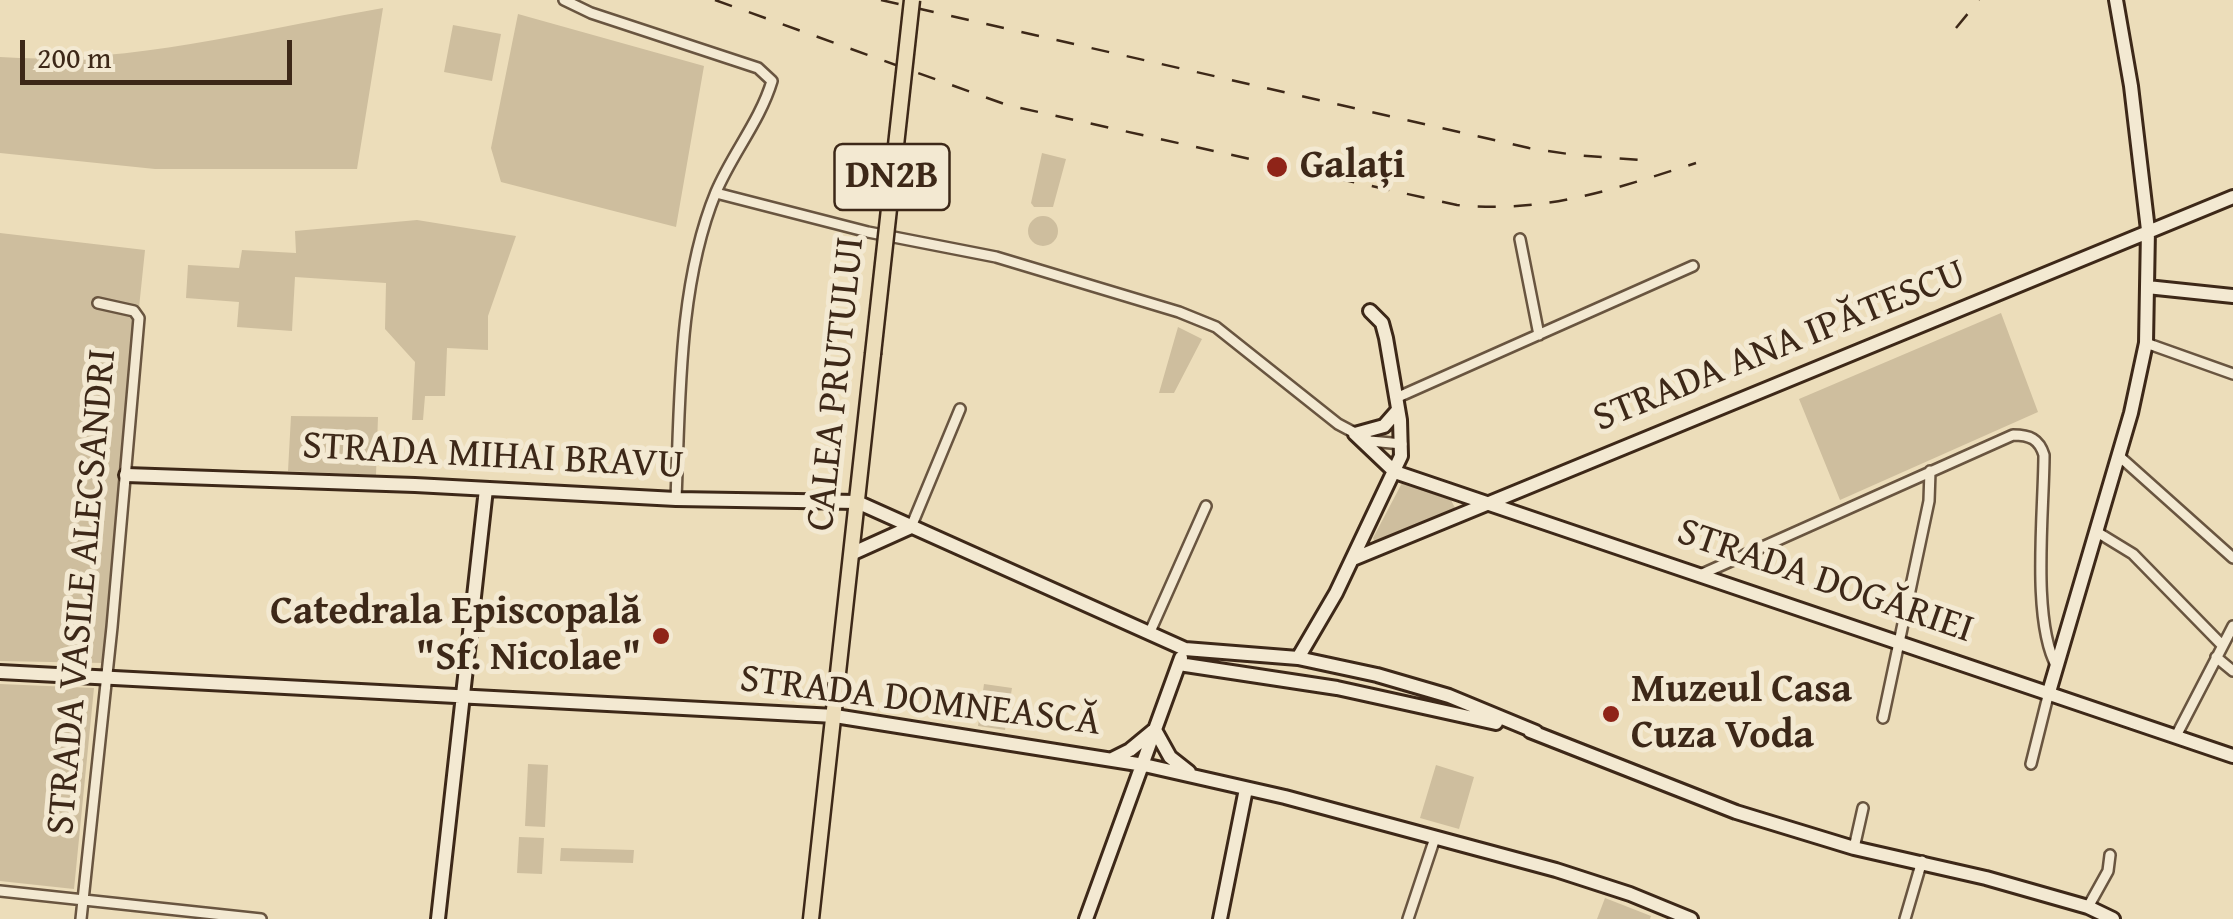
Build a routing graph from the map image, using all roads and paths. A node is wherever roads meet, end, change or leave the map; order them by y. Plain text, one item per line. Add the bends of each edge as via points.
1 (564, 0) edge
2 (912, 0) edge
3 (2116, 0) edge
4 (716, 193) junction
5 (2233, 197) edge
6 (2148, 230) junction
7 (1520, 238) dead end
8 (1693, 266) dead end
9 (2147, 287) junction
10 (2233, 296) edge
11 (98, 303) dead end
12 (1370, 311) dead end
13 (1539, 335) junction
14 (2146, 342) junction
15 (2233, 374) edge
16 (1397, 404) junction
17 (960, 409) dead end
18 (1355, 434) junction
19 (1402, 444) junction
20 (2119, 456) junction
21 (1930, 471) junction
22 (1396, 472) junction
23 (126, 476) junction
24 (486, 489) junction
25 (676, 499) junction
26 (857, 502) junction
27 (1490, 504) junction
28 (1206, 506) dead end
29 (911, 527) junction
30 (2098, 532) junction
31 (852, 554) junction
32 (2233, 558) edge
33 (1353, 559) junction
34 (1702, 574) junction
35 (2233, 626) edge
36 (1148, 634) junction
37 (1900, 641) junction
38 (2222, 646) junction
39 (1185, 649) junction
40 (2216, 657) junction
41 (1298, 658) junction
42 (1179, 664) junction
43 (2058, 667) junction
44 (2233, 671) edge
45 (0, 672) edge
46 (107, 678) junction
47 (2049, 692) junction
48 (462, 696) junction
49 (834, 716) junction
50 (1882, 718) dead end
51 (1155, 729) junction
52 (1536, 732) junction
53 (2176, 736) junction
54 (2233, 756) edge
55 (1109, 760) junction
56 (2031, 764) dead end
57 (1144, 765) junction
58 (1200, 778) junction
59 (1246, 789) junction
60 (1863, 808) dead end
61 (1435, 838) junction
62 (1854, 848) junction
63 (2110, 855) dead end
64 (1922, 861) junction
65 (0, 891) edge
66 (83, 900) junction
67 (2088, 907) junction
68 (1658, 912) edge
69 (81, 919) edge
70 (261, 919) edge
71 (438, 919) edge
72 (811, 919) edge
73 (1086, 919) edge
74 (1220, 919) edge
75 (1408, 919) edge
76 (1691, 919) edge
77 (1905, 919) edge
78 (2114, 919) edge

1 - 4 street via 769,75 770,87
2 - 26 main road, CALEA PRUTULUI / DN2B, bridge
3 - 6 street
4 - 18 street via 996,257 1191,316 1237,342
4 - 25 street via 688,316
5 - 6 street, STRADA ANA IPĂTESCU
6 - 9 street
6 - 27 street, STRADA ANA IPĂTESCU
7 - 13 street
8 - 13 street
9 - 10 street
9 - 14 street
11 - 23 street, STRADA VASILE ALECSANDRI via 139,318
12 - 16 street via 1382,323
13 - 16 street
14 - 15 street
14 - 20 street
16 - 18 street via 1384,426
16 - 19 street
17 - 29 street
18 - 19 street
18 - 22 street
19 - 22 street
20 - 30 street
20 - 32 street
21 - 34 street
21 - 37 street
21 - 43 street via 2013,435 2041,444 2042,587 2047,642
22 - 27 street, STRADA DOGĂRIEI
22 - 33 street
23 - 24 street, STRADA MIHAI BRAVU
23 - 46 street, STRADA VASILE ALECSANDRI
24 - 25 street, STRADA MIHAI BRAVU
24 - 48 street
25 - 26 street, STRADA MIHAI BRAVU
26 - 29 street
26 - 31 main road, CALEA PRUTULUI / DN2B
27 - 33 street, STRADA ANA IPĂTESCU
27 - 34 street, STRADA DOGĂRIEI
28 - 36 street
29 - 31 street
29 - 36 street
30 - 38 street via 2133,554
30 - 43 street
31 - 49 main road, CALEA PRUTULUI / DN2B
33 - 41 street
34 - 37 street, STRADA DOGĂRIEI
35 - 38 street
36 - 39 street
37 - 47 street, STRADA DOGĂRIEI
37 - 50 street
38 - 40 street
39 - 41 street
39 - 42 street
40 - 44 street
40 - 53 street
41 - 52 street via 1417,685
42 - 51 street
42 - 52 street via 1337,688
43 - 47 street
45 - 46 street, STRADA DOMNEASCĂ
46 - 48 street, STRADA DOMNEASCĂ
46 - 66 street, STRADA VASILE ALECSANDRI
47 - 53 street, STRADA DOGĂRIEI
47 - 56 street
48 - 49 street, STRADA DOMNEASCĂ
48 - 71 street
49 - 55 street, STRADA DOMNEASCĂ
49 - 72 main road, DN2B
51 - 55 street
51 - 57 street
51 - 58 street via 1170,757
52 - 62 street via 1736,812
53 - 54 street, STRADA DOGĂRIEI
55 - 57 street, STRADA DOMNEASCĂ
57 - 58 street, STRADA DOMNEASCĂ
57 - 73 street
58 - 59 street, STRADA DOMNEASCĂ
59 - 61 street, STRADA DOMNEASCĂ
59 - 74 street
60 - 62 street
61 - 68 street, STRADA DOMNEASCĂ via 1585,879
61 - 75 street
62 - 64 street
63 - 67 street
64 - 67 street
64 - 77 street
65 - 66 street
66 - 69 street, STRADA VASILE ALECSANDRI
66 - 70 street
67 - 78 street
68 - 76 street, STRADA DOMNEASCĂ

